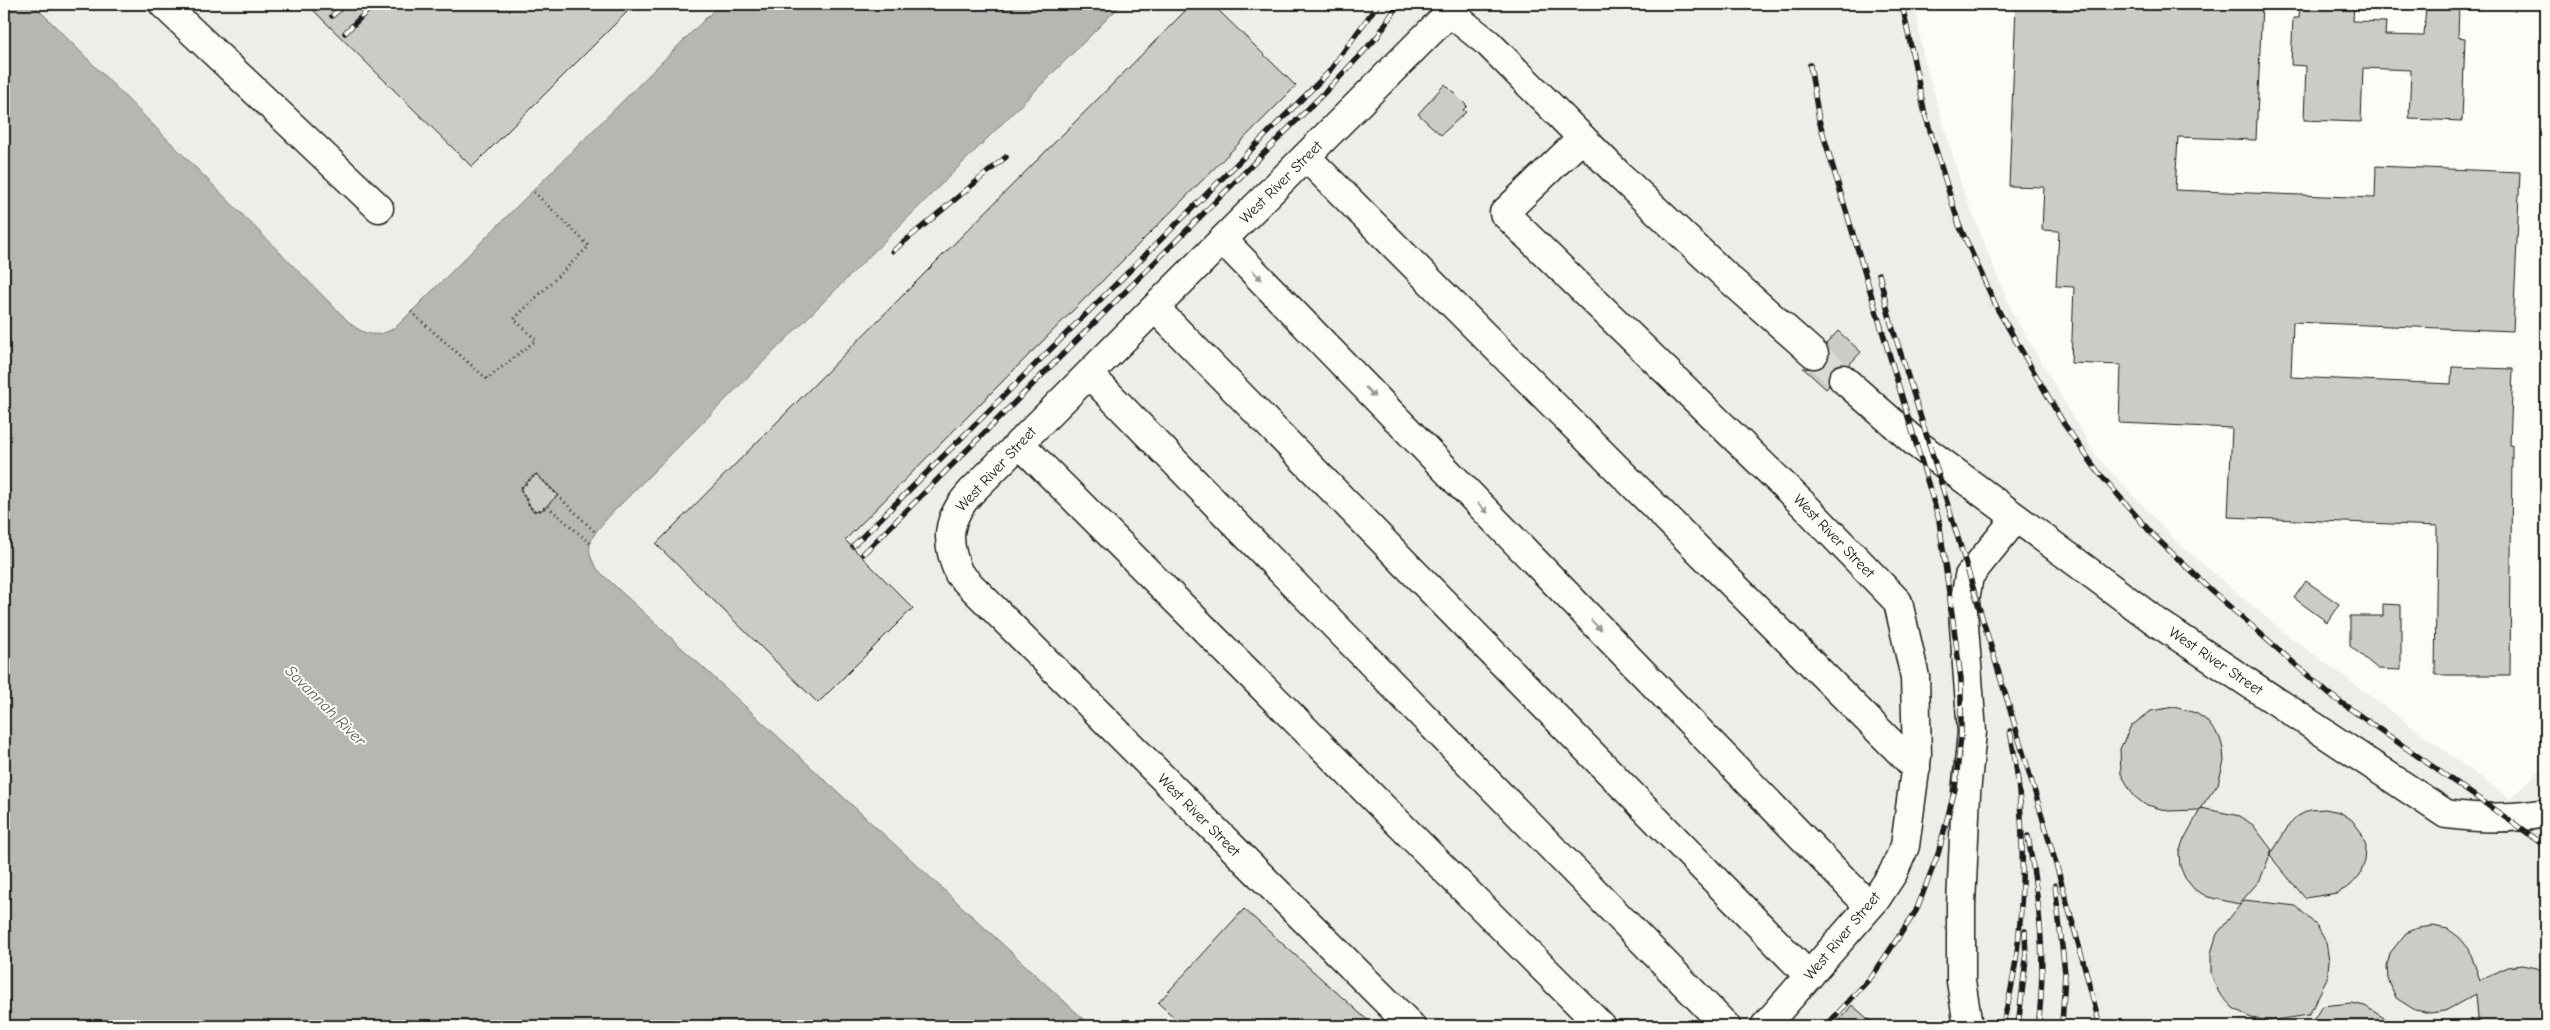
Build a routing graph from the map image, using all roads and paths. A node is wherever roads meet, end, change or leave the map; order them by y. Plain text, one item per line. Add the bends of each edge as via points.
1 (163, 4) edge
2 (1453, 8) edge
3 (1582, 138) junction
4 (1306, 157) junction
5 (532, 191) dead end
6 (379, 208) dead end
7 (1223, 240) junction
8 (1155, 308) junction
9 (411, 312) dead end
10 (1814, 354) tunnel mouth
11 (1089, 374) junction
12 (1843, 379) tunnel mouth
13 (1019, 443) junction
14 (2016, 518) junction
15 (595, 532) dead end
16 (590, 543) dead end
17 (1916, 768) junction
18 (2546, 814) edge
19 (1869, 906) junction
20 (1809, 976) junction
21 (1411, 1026) edge
22 (1601, 1026) edge
23 (1726, 1026) edge
24 (1765, 1026) edge
25 (1968, 1026) edge

1 - 6 street
2 - 3 street, West River Street
2 - 4 street, West River Street
3 - 10 street, West River Street via 1726,277
3 - 17 street, West River Street via 1504,213 1806,507 1898,602 1915,676
4 - 7 street, West River Street
4 - 17 street
5 - 9 path via 588,246 514,319 536,340 487,379
7 - 8 street, West River Street
7 -> 19 street
8 - 11 street, West River Street
8 - 20 street
11 - 13 street, West River Street
11 - 23 street
12 - 14 street, West River Street via 1917,444
13 - 21 street, West River Street via 957,507 950,526 951,555 959,574
13 - 22 street
14 - 18 street, West River Street via 2158,622 2446,814 2508,819
14 - 25 street via 1969,576 1963,612 1972,732 1961,905 1961,981
15 - 16 path via 536,474 520,489 533,511 547,506
17 - 19 street, West River Street via 1905,846 1893,873
19 - 20 street, West River Street
20 - 24 street, West River Street

